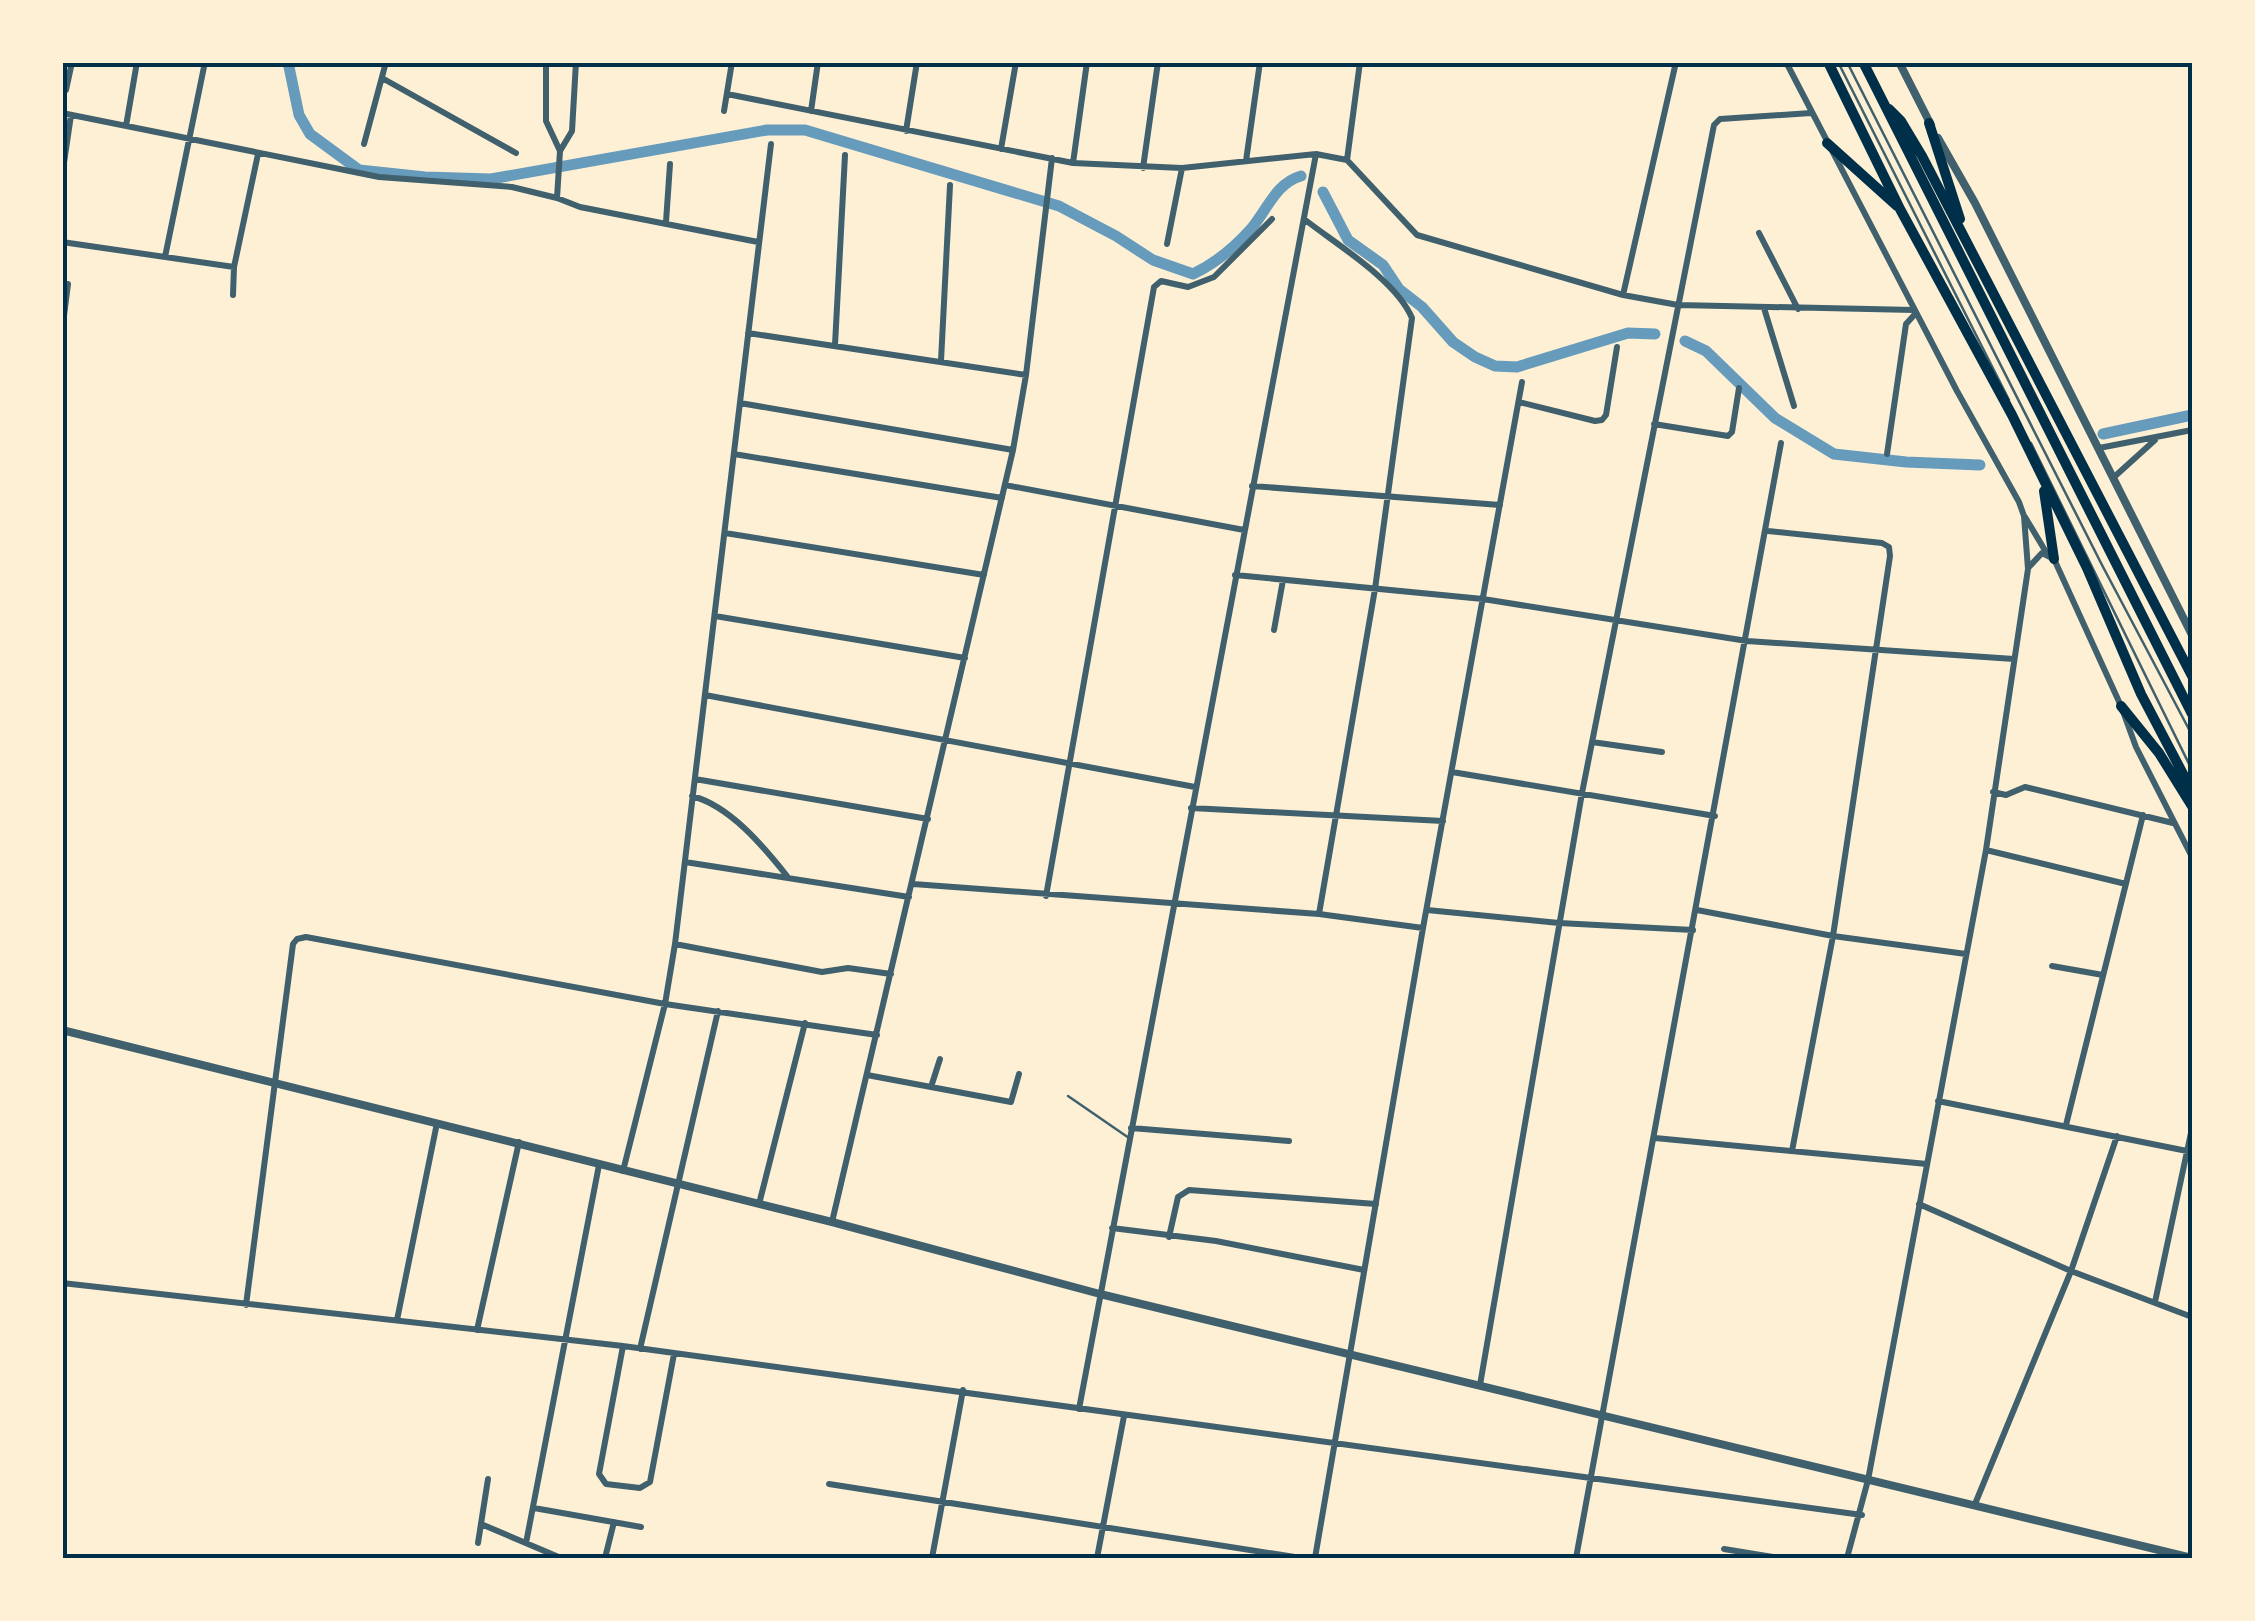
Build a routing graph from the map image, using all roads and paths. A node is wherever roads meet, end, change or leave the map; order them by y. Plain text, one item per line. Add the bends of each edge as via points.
1 (72, 62) edge
2 (138, 62) edge
3 (205, 62) edge
4 (386, 62) edge
5 (546, 62) edge
6 (576, 62) edge
7 (732, 62) edge
8 (818, 62) edge
9 (917, 62) edge
10 (1016, 62) edge
11 (1088, 62) edge
12 (1158, 62) edge
13 (1260, 62) edge
14 (1360, 62) edge
15 (1676, 62) edge
16 (1786, 62) edge
17 (1828, 62) edge
18 (1838, 62) edge
19 (1847, 62) edge
20 (1863, 62) edge
21 (1899, 62) edge
22 (382, 78) junction
23 (62, 90) edge
24 (727, 94) junction
25 (1882, 101) junction
26 (724, 111) dead end
27 (811, 111) junction
28 (1811, 113) junction
29 (67, 114) edge
30 (1929, 123) junction
31 (126, 126) junction
32 (549, 131) junction
33 (572, 131) junction
34 (906, 131) junction
35 (190, 140) junction
36 (1827, 143) junction
37 (364, 144) dead end
38 (771, 144) dead end
39 (1001, 148) junction
40 (560, 151) junction
41 (258, 154) junction
42 (516, 154) dead end
43 (1316, 154) junction
44 (845, 156) dead end
45 (1052, 158) junction
46 (1246, 160) junction
47 (1347, 160) junction
48 (1073, 163) junction
49 (670, 164) dead end
50 (1143, 168) junction
51 (1182, 168) junction
52 (62, 176) edge
53 (950, 185) dead end
54 (558, 198) junction
55 (1900, 209) junction
56 (1304, 218) junction
57 (1272, 219) dead end
58 (666, 222) junction
59 (1759, 233) dead end
60 (62, 242) edge
61 (758, 242) junction
62 (1167, 244) dead end
63 (1972, 253) junction
64 (165, 257) junction
65 (234, 268) junction
66 (68, 284) dead end
67 (233, 295) dead end
68 (1623, 295) junction
69 (1678, 304) junction
70 (1764, 308) junction
71 (1799, 310) junction
72 (1915, 311) junction
73 (64, 314) edge
74 (62, 331) edge
75 (748, 333) junction
76 (835, 345) junction
77 (1617, 347) dead end
78 (940, 361) junction
79 (1026, 375) junction
80 (1522, 382) dead end
81 (1739, 388) dead end
82 (1519, 402) junction
83 (740, 403) junction
84 (1794, 406) dead end
85 (1654, 424) junction
86 (2192, 430) edge
87 (2156, 439) junction
88 (1782, 443) dead end
89 (2099, 448) junction
90 (1013, 450) junction
91 (734, 454) junction
92 (1887, 454) dead end
93 (2112, 478) junction
94 (2043, 480) junction
95 (1005, 485) junction
96 (1252, 486) junction
97 (1002, 498) junction
98 (1389, 498) junction
99 (1500, 505) junction
100 (1117, 506) junction
101 (2024, 516) junction
102 (1244, 530) junction
103 (725, 532) junction
104 (1768, 532) junction
105 (2050, 556) junction
106 (2028, 568) junction
107 (984, 575) junction
108 (1236, 576) junction
109 (1283, 580) junction
110 (1375, 589) junction
111 (1483, 599) junction
112 (715, 616) junction
113 (1616, 620) junction
114 (1274, 630) dead end
115 (2192, 635) edge
116 (1747, 640) junction
117 (1875, 650) junction
118 (965, 658) junction
119 (2014, 659) junction
120 (2192, 676) edge
121 (705, 695) junction
122 (2121, 706) junction
123 (2192, 714) edge
124 (2192, 735) edge
125 (946, 738) junction
126 (1592, 742) junction
127 (1662, 752) dead end
128 (1070, 764) junction
129 (2192, 770) edge
130 (1452, 772) junction
131 (695, 779) junction
132 (1195, 787) junction
133 (2192, 791) edge
134 (1993, 792) junction
135 (1582, 794) junction
136 (692, 796) junction
137 (2192, 806) edge
138 (1191, 808) junction
139 (2143, 815) junction
140 (1338, 816) junction
141 (1715, 816) junction
142 (928, 819) junction
143 (1443, 822) junction
144 (2175, 827) junction
145 (2192, 843) edge
146 (1986, 850) junction
147 (2192, 857) edge
148 (685, 862) junction
149 (787, 876) junction
150 (913, 884) junction
151 (2126, 884) junction
152 (1046, 896) junction
153 (909, 897) junction
154 (1172, 904) junction
155 (1427, 910) junction
156 (1697, 910) junction
157 (1320, 914) junction
158 (1559, 923) junction
159 (1423, 928) junction
160 (1693, 930) junction
161 (1833, 936) junction
162 (674, 944) junction
163 (1966, 954) junction
164 (2052, 966) dead end
165 (891, 974) junction
166 (2103, 976) junction
167 (665, 1004) junction
168 (718, 1012) junction
169 (805, 1023) junction
170 (62, 1030) edge
171 (877, 1035) junction
172 (940, 1058) dead end
173 (1019, 1074) dead end
174 (867, 1075) junction
175 (274, 1084) junction
176 (931, 1087) junction
177 (1068, 1096) dead end
178 (1938, 1101) junction
179 (437, 1122) junction
180 (2066, 1125) junction
181 (1131, 1128) junction
182 (2192, 1128) edge
183 (2117, 1136) junction
184 (1129, 1138) junction
185 (1655, 1138) junction
186 (1289, 1141) dead end
187 (518, 1142) junction
188 (1792, 1151) junction
189 (2190, 1151) edge
190 (1927, 1164) junction
191 (600, 1165) junction
192 (623, 1171) junction
193 (676, 1184) junction
194 (759, 1204) junction
195 (1376, 1204) junction
196 (1919, 1204) junction
197 (832, 1222) junction
198 (1112, 1228) junction
199 (1168, 1236) junction
200 (1364, 1270) junction
201 (2071, 1271) junction
202 (62, 1283) edge
203 (1100, 1294) junction
204 (2155, 1302) junction
205 (246, 1305) junction
206 (2192, 1317) edge
207 (397, 1320) junction
208 (477, 1330) junction
209 (568, 1340) junction
210 (623, 1346) junction
211 (640, 1349) junction
212 (1350, 1353) junction
213 (674, 1354) junction
214 (1480, 1385) junction
215 (963, 1390) junction
216 (1079, 1409) junction
217 (1124, 1416) junction
218 (1604, 1416) junction
219 (1334, 1445) junction
220 (488, 1478) dead end
221 (1592, 1479) junction
222 (1868, 1480) junction
223 (829, 1484) dead end
224 (944, 1502) junction
225 (1976, 1504) junction
226 (534, 1507) junction
227 (1862, 1514) junction
228 (614, 1522) junction
229 (481, 1524) junction
230 (641, 1527) dead end
231 (1102, 1528) junction
232 (478, 1543) dead end
233 (526, 1543) junction
234 (2192, 1545) edge
235 (1724, 1549) dead end
236 (561, 1558) edge
237 (605, 1558) edge
238 (932, 1558) edge
239 (1097, 1558) edge
240 (1301, 1558) edge
241 (1314, 1558) edge
242 (1576, 1558) edge
243 (1779, 1558) edge
244 (1847, 1558) edge
245 (2190, 1558) edge

1 - 23 street
2 - 31 street
3 - 35 street
4 - 22 street
5 - 32 street
6 - 33 street
7 - 24 street
8 - 27 street
9 - 34 street
10 - 39 street
11 - 48 street
12 - 50 street
13 - 46 street
14 - 47 street
15 - 68 street
16 - 28 street
17 - 55 highway
18 - 129 lane
19 - 124 lane
20 - 25 highway
21 - 30 street
22 - 37 street
22 - 42 street
24 - 26 street
24 - 27 street
25 - 63 highway via 1901,121
25 - 123 highway
27 - 34 street
28 - 36 street
28 - 69 street via 1716,121
29 - 31 street
29 - 52 street
30 - 63 highway
30 - 89 street
31 - 35 street
32 - 33 street
32 - 40 street
33 - 40 street
34 - 39 street
35 - 41 street
35 - 64 street
36 - 55 highway
36 - 72 street
38 - 61 street
39 - 45 street
40 - 54 street
41 - 54 street via 378,178 512,187
41 - 65 street
43 - 46 street
43 - 47 street
43 - 56 street
44 - 76 street
45 - 48 street
45 - 79 street
46 - 51 street
47 - 68 street via 1417,235
48 - 50 street
49 - 58 street
50 - 51 street
51 - 62 street
53 - 78 street
54 - 58 street
55 - 94 highway
56 - 96 street
56 - 98 street via 1377,276 1412,318
57 - 100 street via 1214,277 1196,286 1160,281 1154,287
58 - 61 street
59 - 71 street
60 - 64 street
61 - 75 street
63 - 120 highway
64 - 65 street
65 - 67 street
66 - 73 street
68 - 69 street
69 - 70 street
69 - 85 street
70 - 71 street
70 - 84 street
71 - 72 street
72 - 92 street via 1906,324
72 - 101 street
73 - 74 street
75 - 76 street
75 - 83 street
76 - 78 street
77 - 82 street via 1602,420
78 - 79 street
79 - 90 street
80 - 82 street
81 - 85 street via 1728,436
82 - 99 street
83 - 90 street
83 - 91 street
85 - 113 street
86 - 87 street
87 - 89 street
87 - 93 street
88 - 104 street
89 - 93 street
90 - 95 street
91 - 97 street
91 - 103 street
93 - 115 street
94 - 105 highway
94 - 133 highway
95 - 97 street
95 - 100 street
96 - 98 street
96 - 102 street
97 - 107 street
98 - 99 street
98 - 110 street
99 - 111 street
100 - 102 street
100 - 128 street
101 - 105 street
101 - 106 street
102 - 108 street
103 - 107 street
103 - 112 street
104 - 116 street
104 - 117 street via 1889,547
105 - 106 street via 2035,558
105 - 122 street
106 - 119 street
107 - 118 street
108 - 109 street
108 - 132 street
109 - 110 street
109 - 114 street
110 - 111 street
110 - 140 street
111 - 113 street
111 - 130 street
112 - 118 street
112 - 121 street
113 - 116 street
113 - 126 street
116 - 117 street
116 - 141 street
117 - 119 street
117 - 161 street
118 - 125 street
119 - 134 street
121 - 125 street
121 - 131 street
122 - 137 highway
122 - 144 street
125 - 128 street
125 - 142 street
126 - 127 street
126 - 135 street
128 - 132 street
128 - 152 street
130 - 135 street
130 - 143 street
131 - 136 street
131 - 142 street
132 - 138 street
134 - 139 street via 2025,787
134 - 146 street
135 - 141 street
135 - 158 street
136 - 148 street
136 - 149 street via 708,800 762,844
138 - 140 street
138 - 154 street
139 - 144 street
139 - 151 street
140 - 143 street
140 - 157 street
141 - 156 street
142 - 150 street
143 - 155 street
144 - 145 lane
144 - 147 street
146 - 151 street
146 - 163 street
148 - 149 street
148 - 162 street
149 - 153 street
150 - 152 street
150 - 153 street
151 - 166 street
152 - 154 street
153 - 165 street
154 - 157 street
154 - 181 street
155 - 158 street
155 - 159 street
156 - 160 street
156 - 161 street
157 - 159 street
158 - 160 street
158 - 214 street
159 - 195 street
160 - 185 street
161 - 163 street
161 - 188 street
162 - 165 street via 822,972
162 - 167 street
163 - 178 street
164 - 166 street
165 - 171 street
166 - 180 street
167 - 168 street
167 - 175 street via 301,937 293,944
167 - 192 street
168 - 169 street
168 - 193 street
169 - 171 street
169 - 194 street
170 - 175 street
171 - 174 street
172 - 176 street
173 - 176 street via 1010,1102
174 - 176 street
174 - 197 street
175 - 179 street
175 - 205 street
177 - 184 lane
178 - 180 street
178 - 190 street
179 - 187 street
179 - 207 street
180 - 183 street
181 - 184 street
181 - 186 street
182 - 189 street
183 - 189 street
183 - 201 street
184 - 198 street
185 - 188 street
185 - 218 street
187 - 191 street
187 - 208 street
188 - 190 street
189 - 204 street
190 - 196 street
191 - 192 street
191 - 209 street
192 - 193 street
193 - 194 street
193 - 211 street
194 - 197 street
195 - 199 street via 1189,1190 1178,1197
195 - 200 street
196 - 201 street
196 - 222 street
197 - 203 street
198 - 199 street
198 - 203 street
199 - 200 street
200 - 212 street
201 - 204 street
201 - 225 street
202 - 205 street
203 - 212 street
203 - 216 street
204 - 206 street
205 - 207 street
207 - 208 street
208 - 209 street
209 - 210 street
209 - 226 street
210 - 211 street
210 - 213 street via 599,1474 606,1484 640,1488 650,1482
211 - 213 street
212 - 214 street
212 - 219 street
213 - 215 street
214 - 218 street
215 - 216 street
215 - 224 street
216 - 217 street
217 - 219 street
217 - 231 street
218 - 221 street
218 - 222 street
219 - 221 street
219 - 241 street
220 - 229 street
221 - 227 street
221 - 242 street
222 - 225 street
222 - 227 street
223 - 224 street
224 - 231 street
224 - 238 street
225 - 245 street
226 - 228 street
226 - 233 street
227 - 244 street
228 - 230 street
228 - 237 street
229 - 232 street
229 - 233 street
231 - 239 street
231 - 240 street
233 - 236 street
234 - 245 street
235 - 243 street

